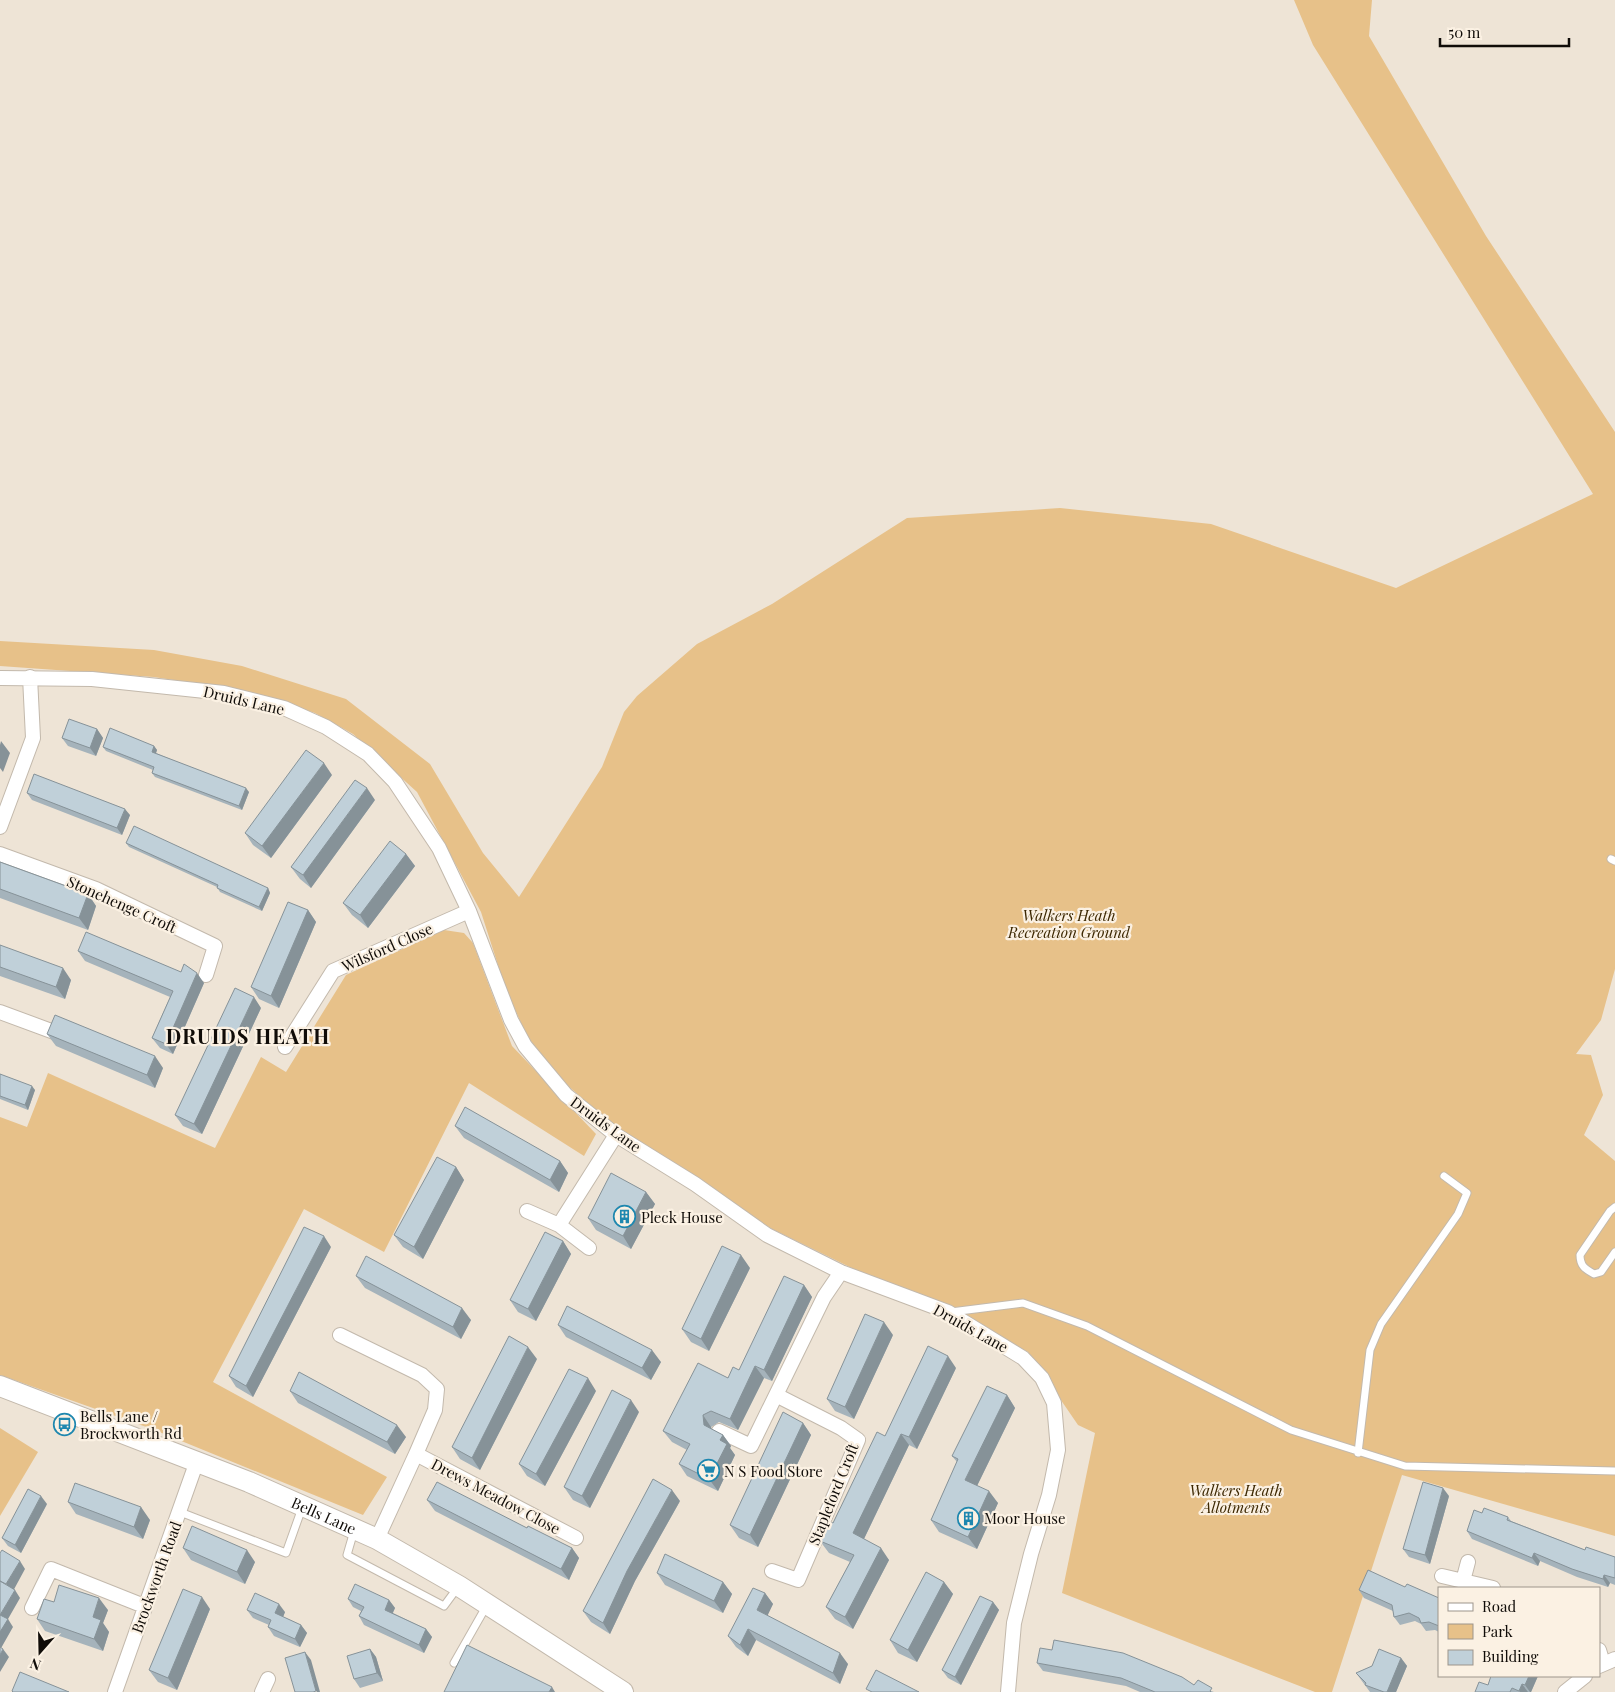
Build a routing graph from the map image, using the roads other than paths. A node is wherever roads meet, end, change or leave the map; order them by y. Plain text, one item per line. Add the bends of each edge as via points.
1 (30, 677) junction
2 (0, 678) edge
3 (0, 827) edge
4 (0, 854) edge
5 (469, 911) junction
6 (206, 975) dead end
7 (0, 1012) edge
8 (54, 1032) edge
9 (285, 1048) dead end
10 (616, 1135) junction
11 (1444, 1176) dead end
12 (1615, 1207) edge
13 (528, 1211) dead end
14 (559, 1226) junction
15 (589, 1248) dead end
16 (1615, 1252) edge
17 (841, 1272) junction
18 (948, 1312) junction
19 (340, 1334) dead end
20 (0, 1386) edge
21 (776, 1395) junction
22 (719, 1431) edge
23 (1358, 1453) junction
24 (416, 1454) junction
25 (197, 1461) junction
26 (1615, 1471) edge
27 (303, 1505) junction
28 (180, 1512) junction
29 (355, 1528) junction
30 (576, 1538) dead end
31 (377, 1539) junction
32 (1468, 1562) dead end
33 (772, 1571) dead end
34 (1442, 1576) dead end
35 (1463, 1581) junction
36 (459, 1586) junction
37 (1489, 1587) edge
38 (487, 1604) junction
39 (144, 1606) junction
40 (32, 1608) dead end
41 (454, 1663) dead end
42 (1584, 1677) edge
43 (268, 1679) dead end
44 (116, 1692) edge
45 (262, 1692) edge
46 (623, 1692) edge
47 (1008, 1692) edge
48 (1565, 1692) edge

1 - 2 street, Druids Lane
1 - 3 street via 33,738
1 - 5 street, Druids Lane via 130,682 224,693 284,708 326,727 368,754 395,782 439,848
4 - 6 street, Stonehenge Croft via 96,889 215,946
5 - 9 street, Wilsford Close via 333,971
5 - 10 street, Druids Lane via 511,1020 525,1046 566,1095
7 - 8 street
10 - 14 street
10 - 17 street, Druids Lane via 767,1235
11 - 23 lane via 1467,1193 1458,1214 1381,1324 1370,1350
12 - 16 lane via 1580,1255 1580,1260 1594,1274 1600,1272
13 - 14 street
14 - 15 street
17 - 18 street, Druids Lane
17 - 21 street via 824,1297
18 - 23 lane via 1023,1303 1087,1326 1291,1430
18 - 47 street, Druids Lane via 1024,1358 1042,1378 1054,1403 1058,1450 1049,1496 1030,1554 1014,1623
19 - 24 street, Drews Meadow Close via 422,1375 437,1389 435,1410
20 - 25 street, Bells Lane
21 - 22 street via 751,1446
21 - 33 street, Stapleford Croft via 858,1440 798,1580
23 - 26 lane via 1405,1466
24 - 30 street, Drews Meadow Close
24 - 31 street, Drews Meadow Close
25 - 27 street, Bells Lane
25 - 28 street, Brockworth Road
27 - 28 lane via 286,1553
27 - 29 street, Bells Lane
28 - 39 street, Brockworth Road
29 - 31 street, Bells Lane
29 - 36 lane via 346,1555 444,1606
31 - 36 street, Bells Lane
32 - 35 street
34 - 35 street
35 - 37 street
36 - 38 street, Bells Lane
38 - 41 lane
38 - 46 street, Bells Lane
39 - 40 street via 51,1569
39 - 44 street, Brockworth Road
42 - 48 street
43 - 45 street

